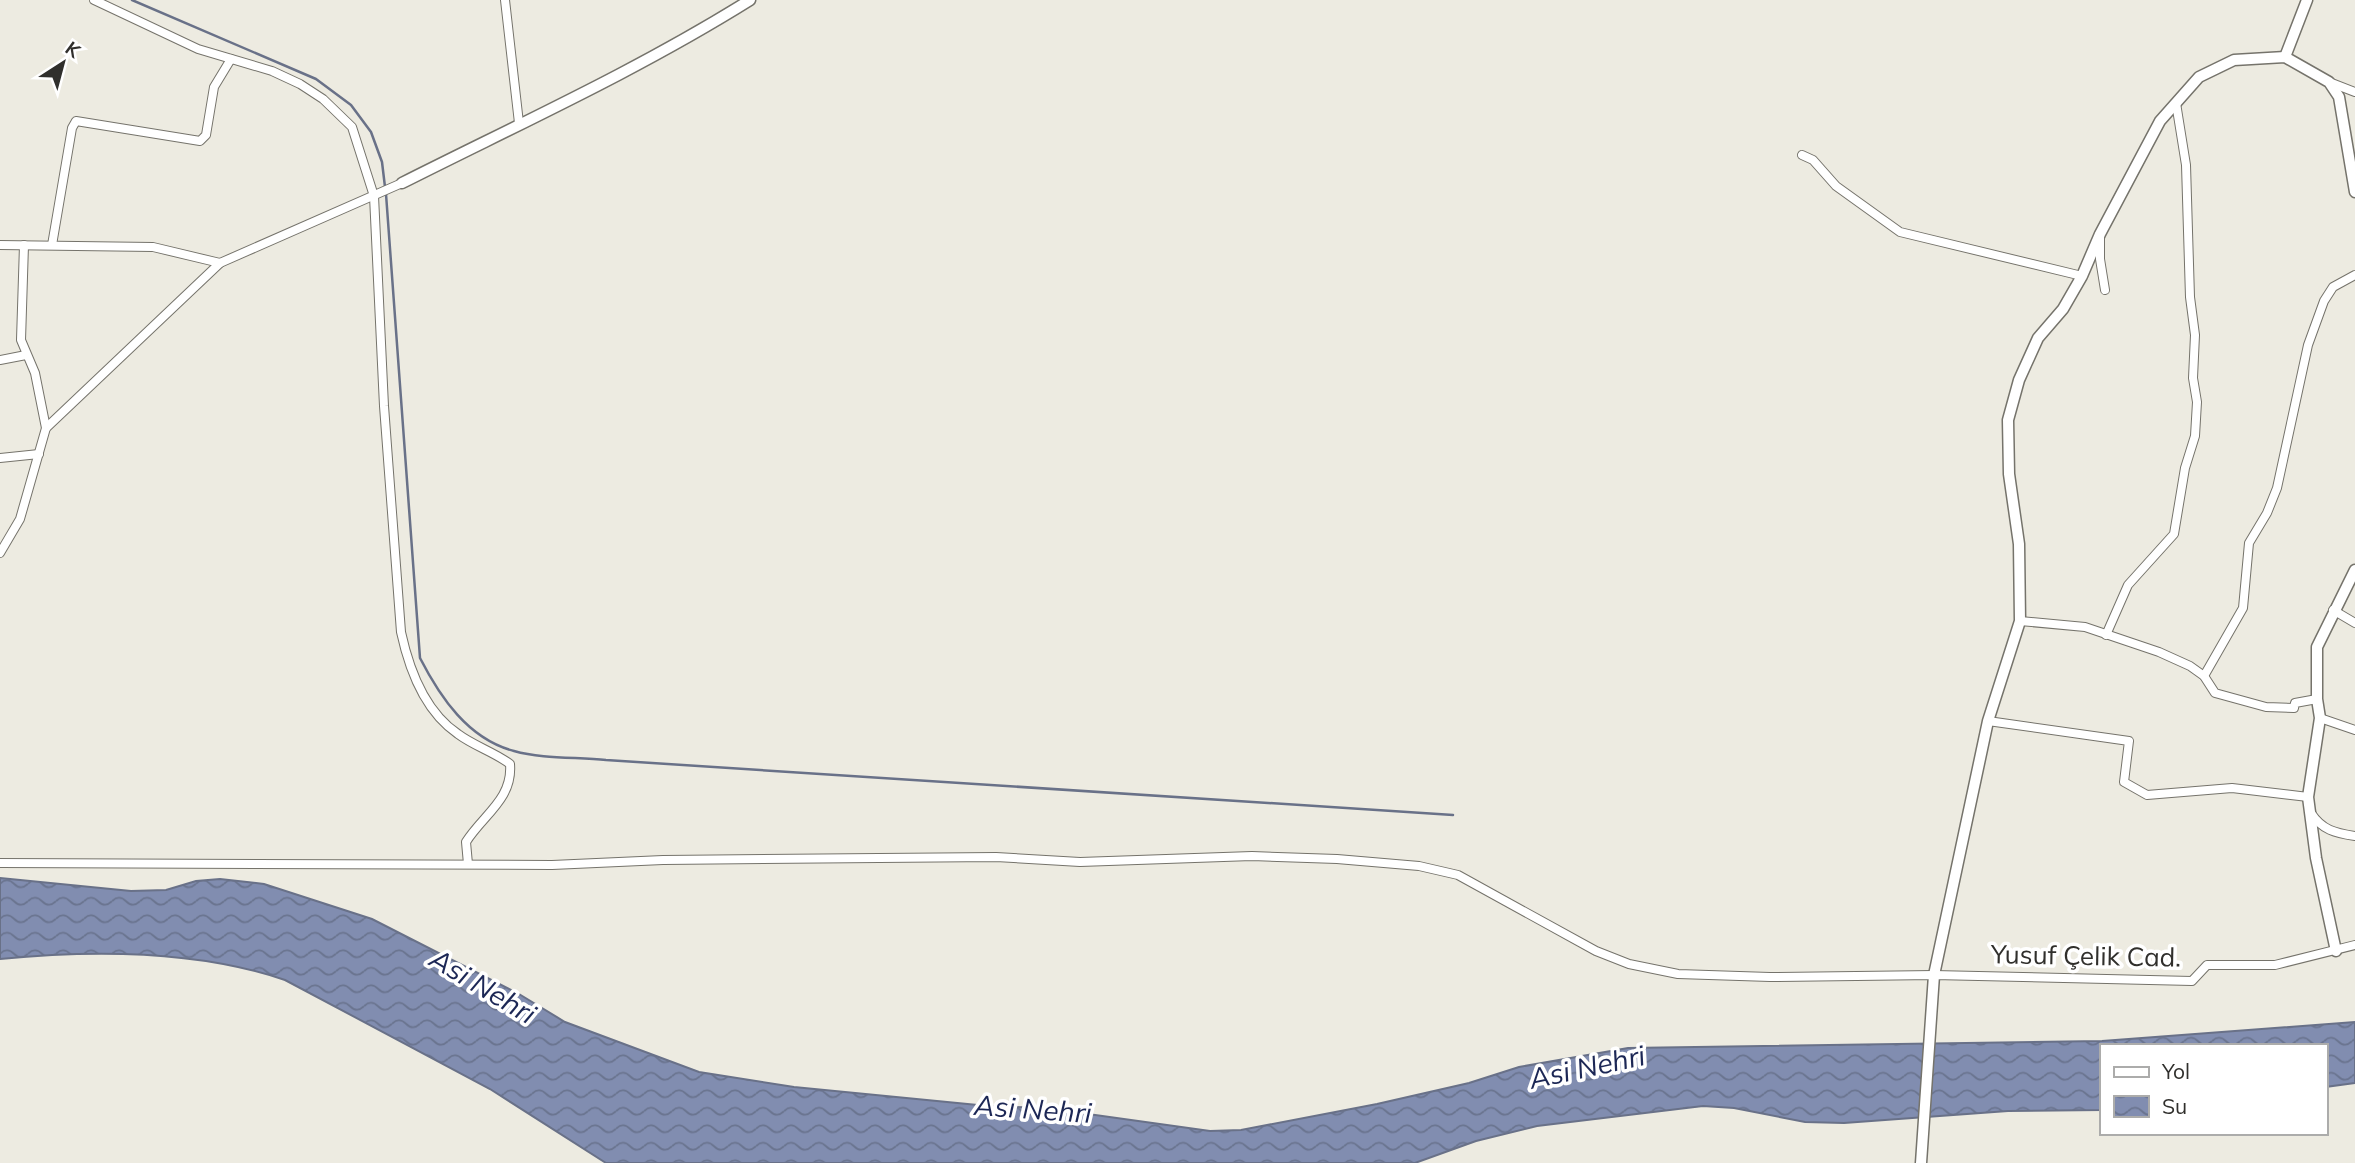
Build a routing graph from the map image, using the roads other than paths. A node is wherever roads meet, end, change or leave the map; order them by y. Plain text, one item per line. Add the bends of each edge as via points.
1 (94, 0) edge
2 (505, 0) edge
3 (750, 0) edge
4 (2307, 0) edge
5 (2285, 57) junction
6 (231, 59) junction
7 (2329, 82) junction
8 (2355, 92) edge
9 (2176, 103) junction
10 (519, 124) junction
11 (1802, 155) dead end
12 (402, 183) joint
13 (2355, 192) edge
14 (374, 195) junction
15 (2100, 234) junction
16 (0, 245) edge
17 (24, 245) junction
18 (52, 245) junction
19 (220, 263) junction
20 (2355, 275) edge
21 (2082, 276) junction
22 (2105, 290) dead end
23 (26, 355) junction
24 (0, 360) edge
25 (46, 428) junction
26 (39, 454) junction
27 (0, 458) edge
28 (0, 553) edge
29 (2355, 570) edge
30 (2333, 610) junction
31 (2020, 621) junction
32 (2355, 623) edge
33 (2106, 635) junction
34 (2204, 676) junction
35 (2317, 699) junction
36 (2320, 718) junction
37 (1988, 721) junction
38 (2355, 730) edge
39 (2308, 797) junction
40 (2311, 813) junction
41 (2355, 836) edge
42 (0, 863) edge
43 (468, 864) junction
44 (2355, 945) edge
45 (2336, 951) junction
46 (1934, 975) junction
47 (1921, 1163) edge

1 - 6 street via 198,49
2 - 10 street
3 - 10 street via 682,42
4 - 5 street
5 - 7 street
5 - 9 street via 2234,60 2199,77
6 - 14 street via 272,71 323,99 352,127
6 - 18 street via 214,87 206,135 200,141 76,121
7 - 8 street
7 - 13 street via 2339,97
9 - 15 street via 2160,121
9 - 33 street via 2186,165 2195,436 2174,534 2128,585
10 - 12 street
11 - 21 street via 1900,232
12 - 14 street
14 - 19 street
14 - 43 street via 401,632 420,690 455,732 510,764 507,791 466,842
15 - 21 street
15 - 22 street
16 - 17 street
17 - 18 street
17 - 23 street via 21,340
18 - 19 street via 153,247
19 - 25 street
20 - 34 street via 2333,288 2323,301 2308,345 2277,488 2249,543 2243,608
21 - 31 street via 2063,309 2038,338 2008,420 2009,474 2019,544
23 - 24 street
23 - 25 street
25 - 26 street
26 - 27 street
26 - 28 street via 20,519
29 - 30 street
30 - 32 street
30 - 35 street via 2317,647
31 - 33 street via 2085,628
31 - 37 street
33 - 34 street via 2159,652
34 - 35 street via 2214,693 2266,707 2294,708 2295,703
35 - 36 street
36 - 38 street
36 - 39 street
37 - 39 street via 2129,741 2124,782 2147,795 2232,788
37 - 46 street
39 - 40 street
40 - 41 street via 2319,825 2334,833
40 - 45 street via 2315,858
42 - 43 street, Yusuf Çelik Cad.
43 - 46 street, Yusuf Çelik Cad. via 996,858 1080,862 1252,856 1385,862 1458,875 1579,943 1642,968 1739,976
44 - 45 street, Yusuf Çelik Cad.
45 - 46 street, Yusuf Çelik Cad. via 2275,965 2207,965 2192,981
46 - 47 street

